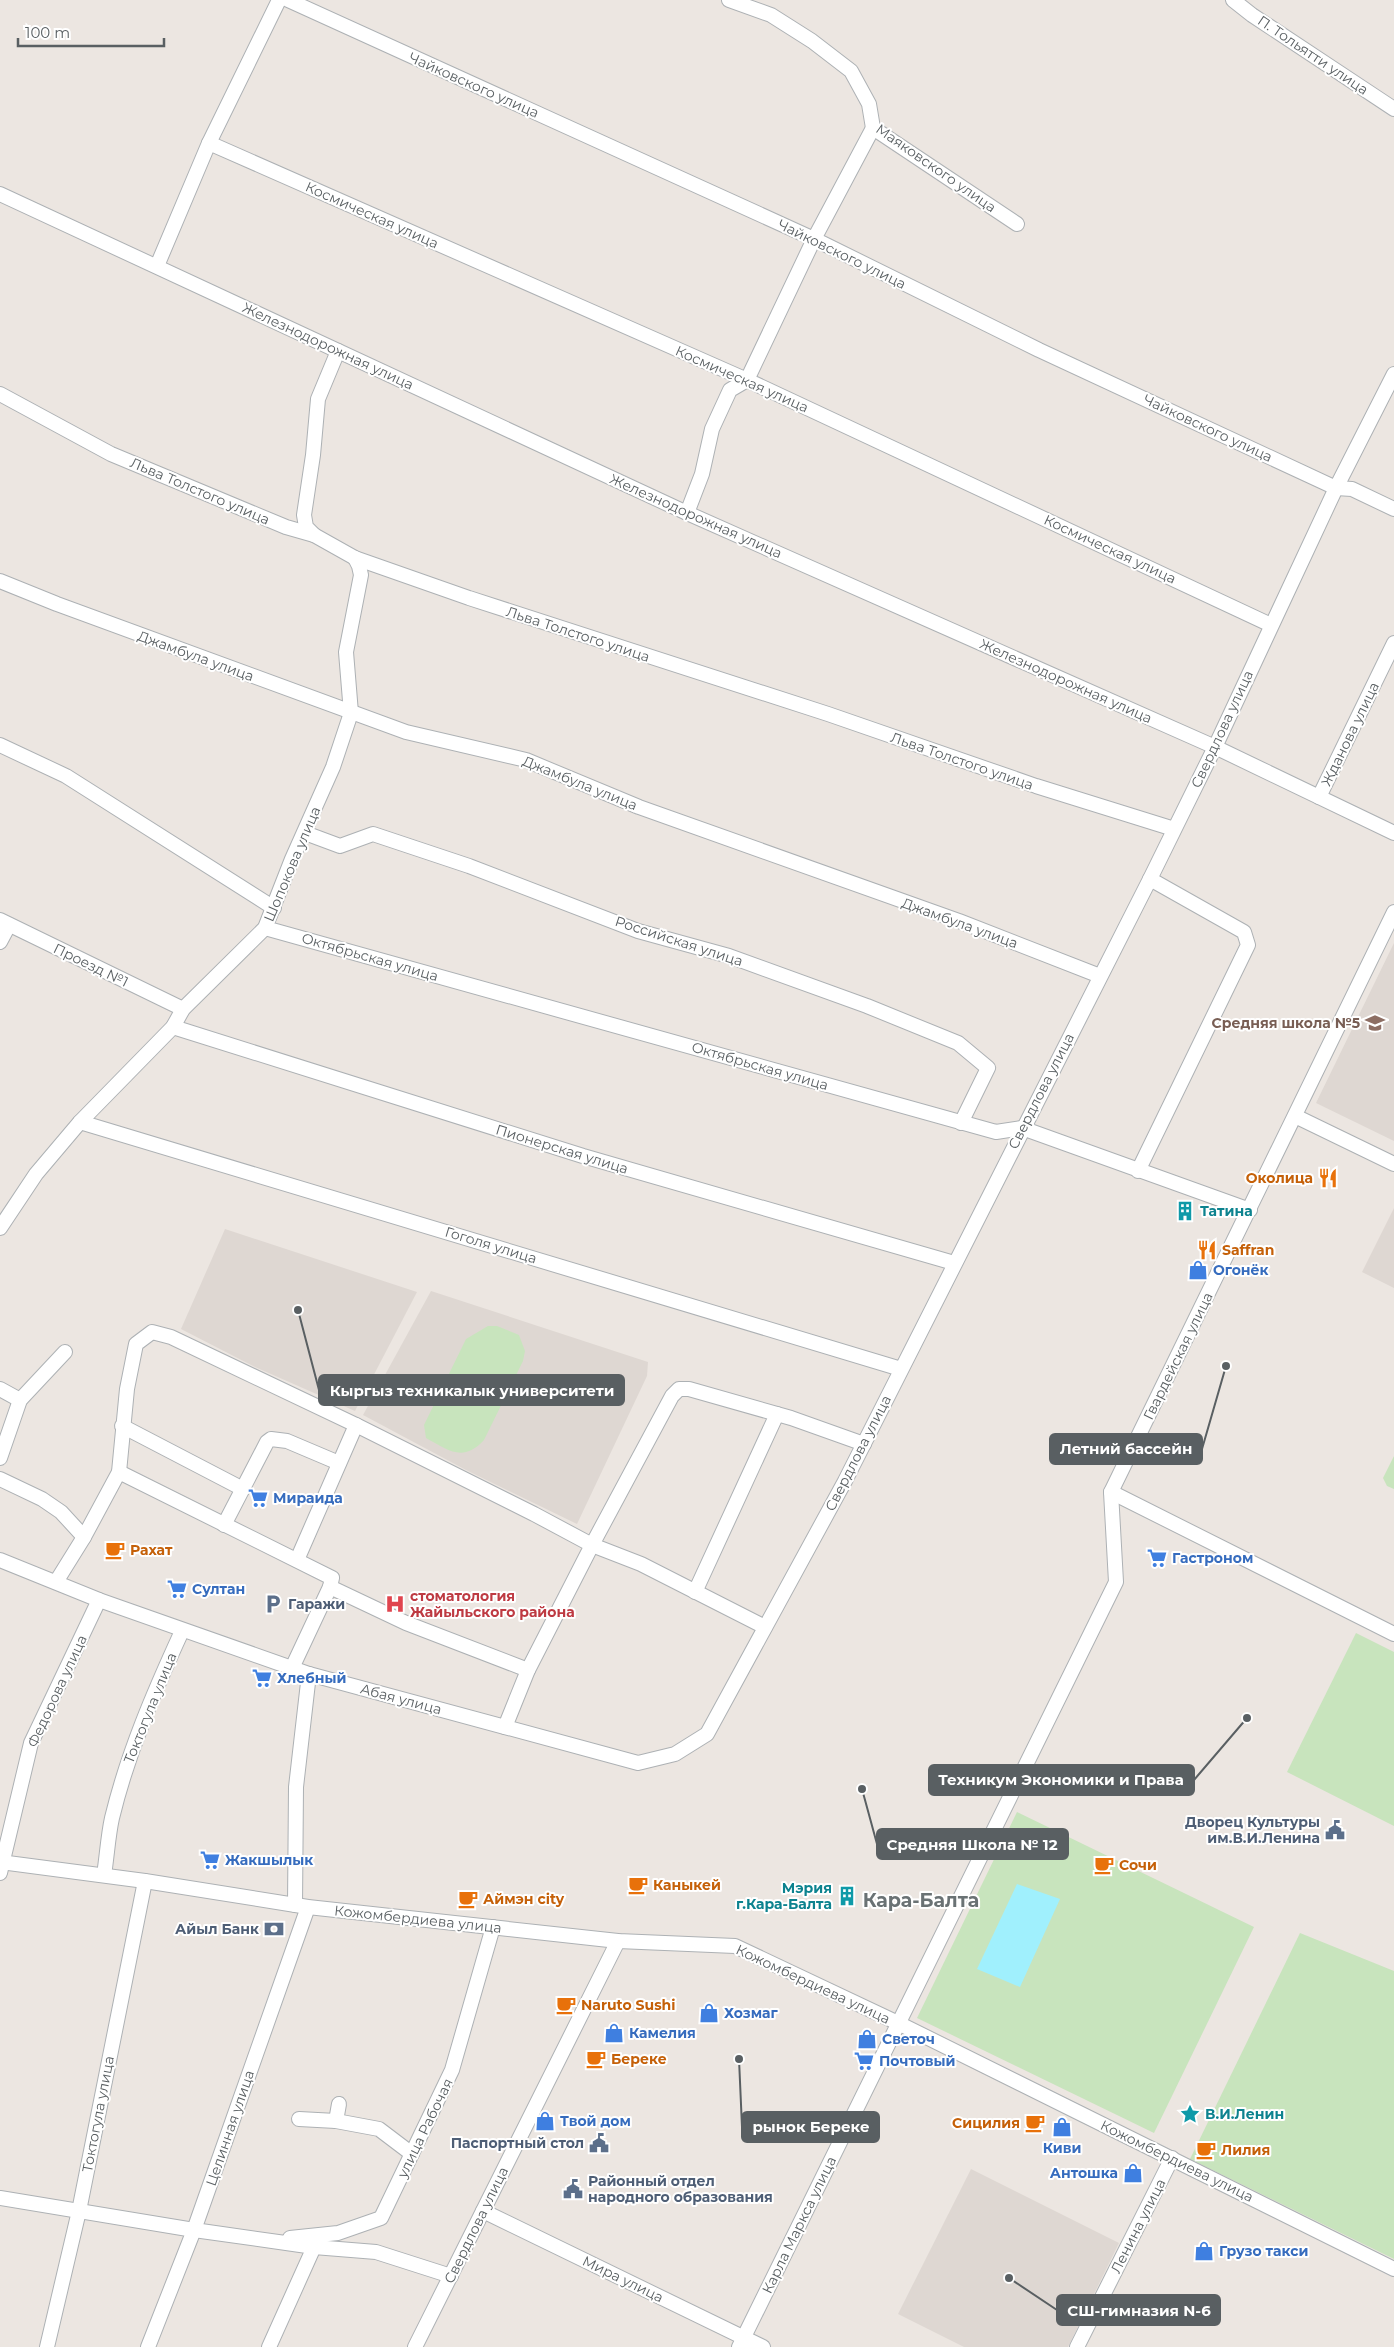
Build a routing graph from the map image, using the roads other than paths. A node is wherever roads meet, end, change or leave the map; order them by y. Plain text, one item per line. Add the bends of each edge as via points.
1 (279, 0) edge
2 (288, 0) edge
3 (729, 0) edge
4 (1233, 0) edge
5 (1394, 109) edge
6 (873, 128) junction
7 (209, 143) junction
8 (0, 194) edge
9 (1017, 224) dead end
10 (814, 239) junction
11 (157, 266) junction
12 (338, 351) junction
13 (1394, 374) edge
14 (747, 380) junction
15 (0, 394) edge
16 (1336, 488) junction
17 (1394, 509) edge
18 (687, 513) junction
19 (314, 535) junction
20 (354, 558) junction
21 (0, 581) edge
22 (1271, 625) junction
23 (1394, 643) edge
24 (351, 713) junction
25 (0, 744) edge
26 (1215, 747) junction
27 (1319, 797) junction
28 (1174, 829) junction
29 (305, 833) junction
30 (1394, 833) edge
31 (1150, 879) junction
32 (274, 908) junction
33 (1394, 912) edge
34 (4, 922) edge
35 (265, 928) junction
36 (0, 942) edge
37 (1100, 976) junction
38 (183, 1009) junction
39 (173, 1027) junction
40 (1295, 1116) junction
41 (80, 1122) junction
42 (962, 1123) junction
43 (1022, 1128) junction
44 (1394, 1164) edge
45 (1138, 1171) junction
46 (1250, 1210) junction
47 (0, 1228) edge
48 (954, 1263) junction
49 (65, 1352) dead end
50 (901, 1369) junction
51 (0, 1388) edge
52 (20, 1400) junction
53 (777, 1414) junction
54 (5, 1425) edge
55 (356, 1425) junction
56 (122, 1426) junction
57 (864, 1444) junction
58 (0, 1458) edge
59 (339, 1463) junction
60 (119, 1472) junction
61 (0, 1479) edge
62 (243, 1489) junction
63 (1110, 1492) junction
64 (224, 1525) junction
65 (84, 1537) junction
66 (592, 1545) junction
67 (0, 1560) edge
68 (297, 1560) junction
69 (56, 1582) junction
70 (330, 1587) junction
71 (695, 1592) junction
72 (99, 1600) junction
73 (765, 1627) junction
74 (182, 1631) junction
75 (1394, 1634) edge
76 (292, 1668) junction
77 (528, 1670) junction
78 (309, 1674) junction
79 (505, 1727) junction
80 (638, 1763) joint
81 (1, 1865) edge
82 (104, 1875) junction
83 (145, 1881) junction
84 (301, 1906) junction
85 (492, 1927) junction
86 (618, 1941) junction
87 (898, 2023) junction
88 (339, 2104) dead end
89 (298, 2119) dead end
90 (336, 2121) junction
91 (412, 2154) junction
92 (1172, 2158) junction
93 (0, 2198) edge
94 (79, 2211) junction
95 (483, 2211) junction
96 (194, 2230) junction
97 (272, 2240) junction
98 (314, 2247) junction
99 (1394, 2269) edge
100 (451, 2276) junction
101 (741, 2342) edge
102 (47, 2347) edge
103 (148, 2347) edge
104 (270, 2347) edge
105 (415, 2347) edge
106 (763, 2347) edge
107 (1077, 2347) edge

1 - 7 street
2 - 10 street, Чайковского улица
3 - 6 street, Маяковского улица via 771,15 851,71 869,104
4 - 5 street, П. Тольятти улица
6 - 9 street, Маяковского улица
6 - 10 street
7 - 11 street
7 - 14 street, Космическая улица
8 - 11 street, Железнодорожная улица
10 - 14 street
10 - 16 street, Чайковского улица via 1040,350
11 - 12 street, Железнодорожная улица
12 - 18 street, Железнодорожная улица
12 - 19 street via 318,399 304,516 306,527
13 - 16 street, Свердлова улица
14 - 18 street via 730,390 712,429 702,474
14 - 22 street, Космическая улица
15 - 19 street, Льва Толстого улица via 111,454 286,527
16 - 17 street, Чайковского улица via 1352,489
16 - 22 street, Свердлова улица
18 - 26 street, Железнодорожная улица
19 - 20 street, Льва Толстого улица
20 - 24 street, Шопокова улица via 361,575 346,652
20 - 28 street, Льва Толстого улица
21 - 24 street, Джамбула улица
22 - 26 street, Свердлова улица
23 - 27 street, Жданова улица
24 - 29 street, Шопокова улица via 333,768
24 - 37 street, Джамбула улица via 406,732 526,760 639,807 959,921
25 - 32 street via 66,776
26 - 27 street, Железнодорожная улица
26 - 28 street, Свердлова улица
27 - 30 street, Железнодорожная улица
28 - 31 street, Свердлова улица
29 - 32 street, Шопокова улица
29 - 42 street, Российская улица via 340,846 373,834 488,873 638,931 729,956 958,1043 988,1068
31 - 37 street, Свердлова улица
31 - 45 street via 1244,932 1248,946
32 - 35 street, Шопокова улица
33 - 40 street, Гвардейская улица
34 - 36 street
34 - 38 street, Проезд №1
35 - 38 street, Шопокова улица
35 - 42 street, Октябрьская улица
37 - 43 street, Свердлова улица
38 - 39 street, Шопокова улица
39 - 41 street, Шопокова улица
39 - 48 street, Пионерская улица via 583,1156
40 - 44 street
40 - 46 street, Гвардейская улица
41 - 47 street, Шопокова улица via 36,1174
41 - 50 street, Гоголя улица
42 - 43 street, Октябрьская улица via 996,1132
43 - 45 street, Октябрьская улица
43 - 48 street, Свердлова улица
45 - 46 street, Октябрьская улица
46 - 63 street, Гвардейская улица
48 - 50 street, Свердлова улица
49 - 52 street
50 - 57 street, Свердлова улица
51 - 52 street
52 - 54 street
53 - 57 street
53 - 66 street via 689,1389 676,1392
53 - 71 street
54 - 58 street
55 - 56 street via 171,1337 152,1332 136,1344
55 - 59 street
55 - 66 street
56 - 60 street
56 - 62 street
57 - 73 street, Свердлова улица
59 - 62 street via 287,1441 271,1439
59 - 68 street
60 - 64 street
60 - 65 street
61 - 65 street via 61,1512
62 - 64 street
63 - 75 street
63 - 87 street via 1116,1582
64 - 68 street
65 - 69 street
66 - 71 street via 641,1564
66 - 77 street
67 - 69 street, Абая улица
68 - 70 street via 331,1577
69 - 72 street, Абая улица
70 - 76 street
70 - 77 street via 406,1623
71 - 73 street
72 - 74 street, Абая улица
72 - 81 street, Федорова улица via 31,1743
73 - 80 street, Свердлова улица via 707,1734 676,1754
74 - 76 street, Абая улица
74 - 82 street, Токтогула улица via 128,1760 112,1819
76 - 78 street, Абая улица
77 - 79 street
78 - 79 street, Абая улица
78 - 84 street, Целинная улица via 296,1787
79 - 80 street, Абая улица
81 - 82 street, Кожомбердиева улица
82 - 83 street, Кожомбердиева улица
83 - 84 street, Кожомбердиева улица
83 - 94 street, Токтогула улица
84 - 85 street, Кожомбердиева улица
84 - 96 street, Целинная улица
85 - 86 street, Кожомбердиева улица
85 - 91 street, улица Рабочая via 452,2070
86 - 87 street, Кожомбердиева улица via 735,1946
86 - 95 street, Свердлова улица
87 - 92 street, Кожомбердиева улица
87 - 101 street, Карла Маркса улица
88 - 90 street
89 - 90 street
90 - 91 street via 380,2129
91 - 97 street, улица Рабочая via 381,2218 338,2233
92 - 99 street, Кожомбердиева улица
92 - 107 street, Ленина улица
93 - 94 street
94 - 96 street
94 - 102 street, Токтогула улица
95 - 100 street, Свердлова улица
95 - 101 street, Мира улица
96 - 97 street
96 - 103 street, Целинная улица
97 - 98 street
98 - 100 street via 376,2252
98 - 104 street
100 - 105 street, Свердлова улица
101 - 106 street, Мира улица

